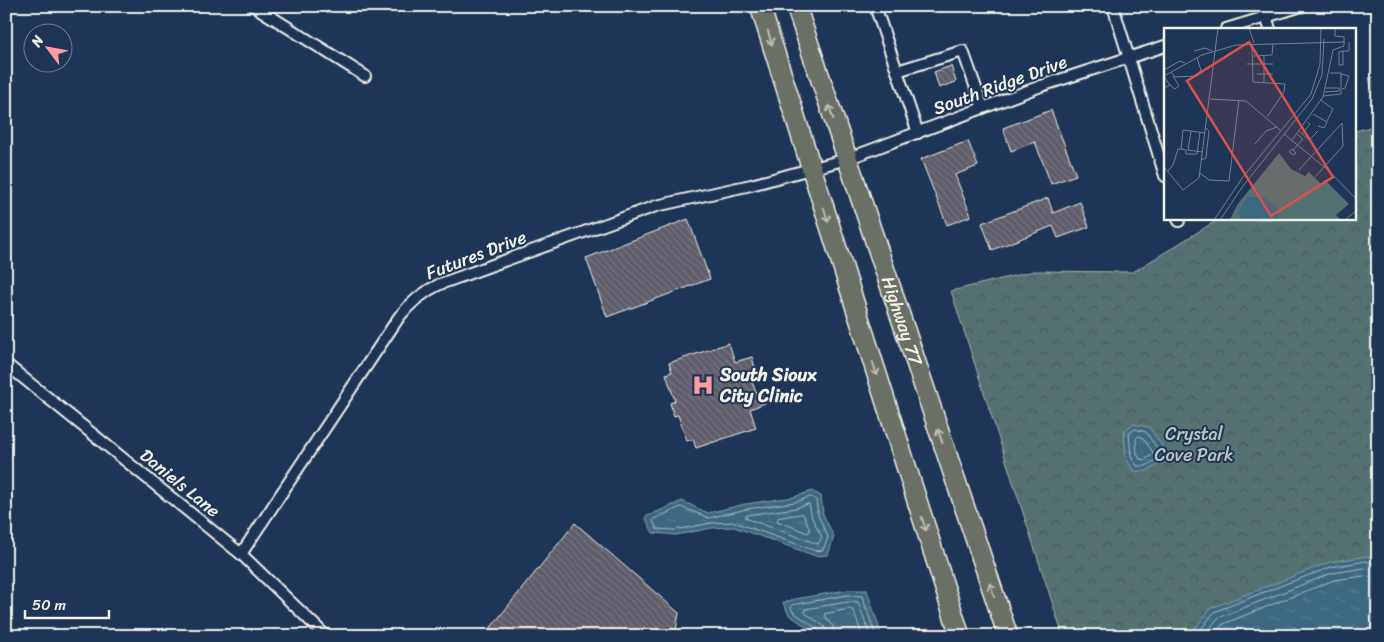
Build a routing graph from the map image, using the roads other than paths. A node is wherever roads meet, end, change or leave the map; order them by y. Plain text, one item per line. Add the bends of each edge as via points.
1 (254, 6) edge
2 (760, 6) edge
3 (796, 6) edge
4 (875, 6) edge
5 (1113, 6) edge
6 (1263, 6) edge
7 (1302, 6) edge
8 (1266, 17) junction
9 (1229, 28) edge
10 (1270, 28) edge
11 (1164, 46) edge
12 (1128, 57) junction
13 (897, 71) junction
14 (365, 76) dead end
15 (983, 108) junction
16 (918, 133) junction
17 (847, 159) junction
18 (812, 168) junction
19 (1164, 173) edge
20 (6, 364) edge
21 (241, 554) junction
22 (326, 636) edge
23 (960, 636) edge
24 (1008, 636) edge

1 - 14 street
2 -> 18 highway
17 -> 3 highway, Highway 77
4 - 13 street
5 - 12 street
6 - 8 street
7 - 8 street
8 - 9 street
8 - 10 street
11 - 12 street, South Ridge Drive
12 - 15 street, South Ridge Drive
12 - 19 street
13 - 15 street via 963,51
13 - 16 street
15 - 16 street, South Ridge Drive
16 - 17 street, South Ridge Drive
17 - 18 street, Futures Drive
24 -> 17 highway, Highway 77
18 - 21 street, Futures Drive via 647,209 424,292 399,316
18 -> 23 highway
20 - 21 street, Daniels Lane
21 - 22 street, Daniels Lane

